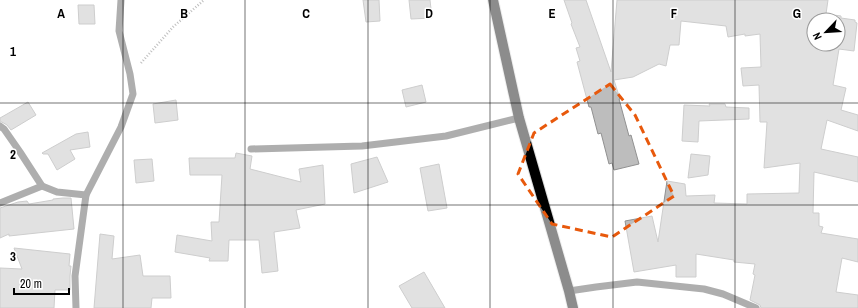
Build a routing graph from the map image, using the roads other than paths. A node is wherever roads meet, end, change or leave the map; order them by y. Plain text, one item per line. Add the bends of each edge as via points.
1 (121, 0) edge
2 (493, 0) edge
3 (519, 118) junction
4 (0, 126) edge
5 (251, 149) dead end
6 (42, 186) junction
7 (86, 195) junction
8 (0, 203) edge
9 (569, 291) junction
10 (76, 308) edge
11 (573, 308) edge
12 (756, 308) edge

1 - 7 street via 118,31 133,94 121,126
2 - 3 main road
3 - 5 street via 446,136 362,146
3 - 9 main road
4 - 6 street
6 - 7 street via 57,192
6 - 8 street
7 - 10 street via 75,276
9 - 11 main road
9 - 12 street via 637,282 704,289

